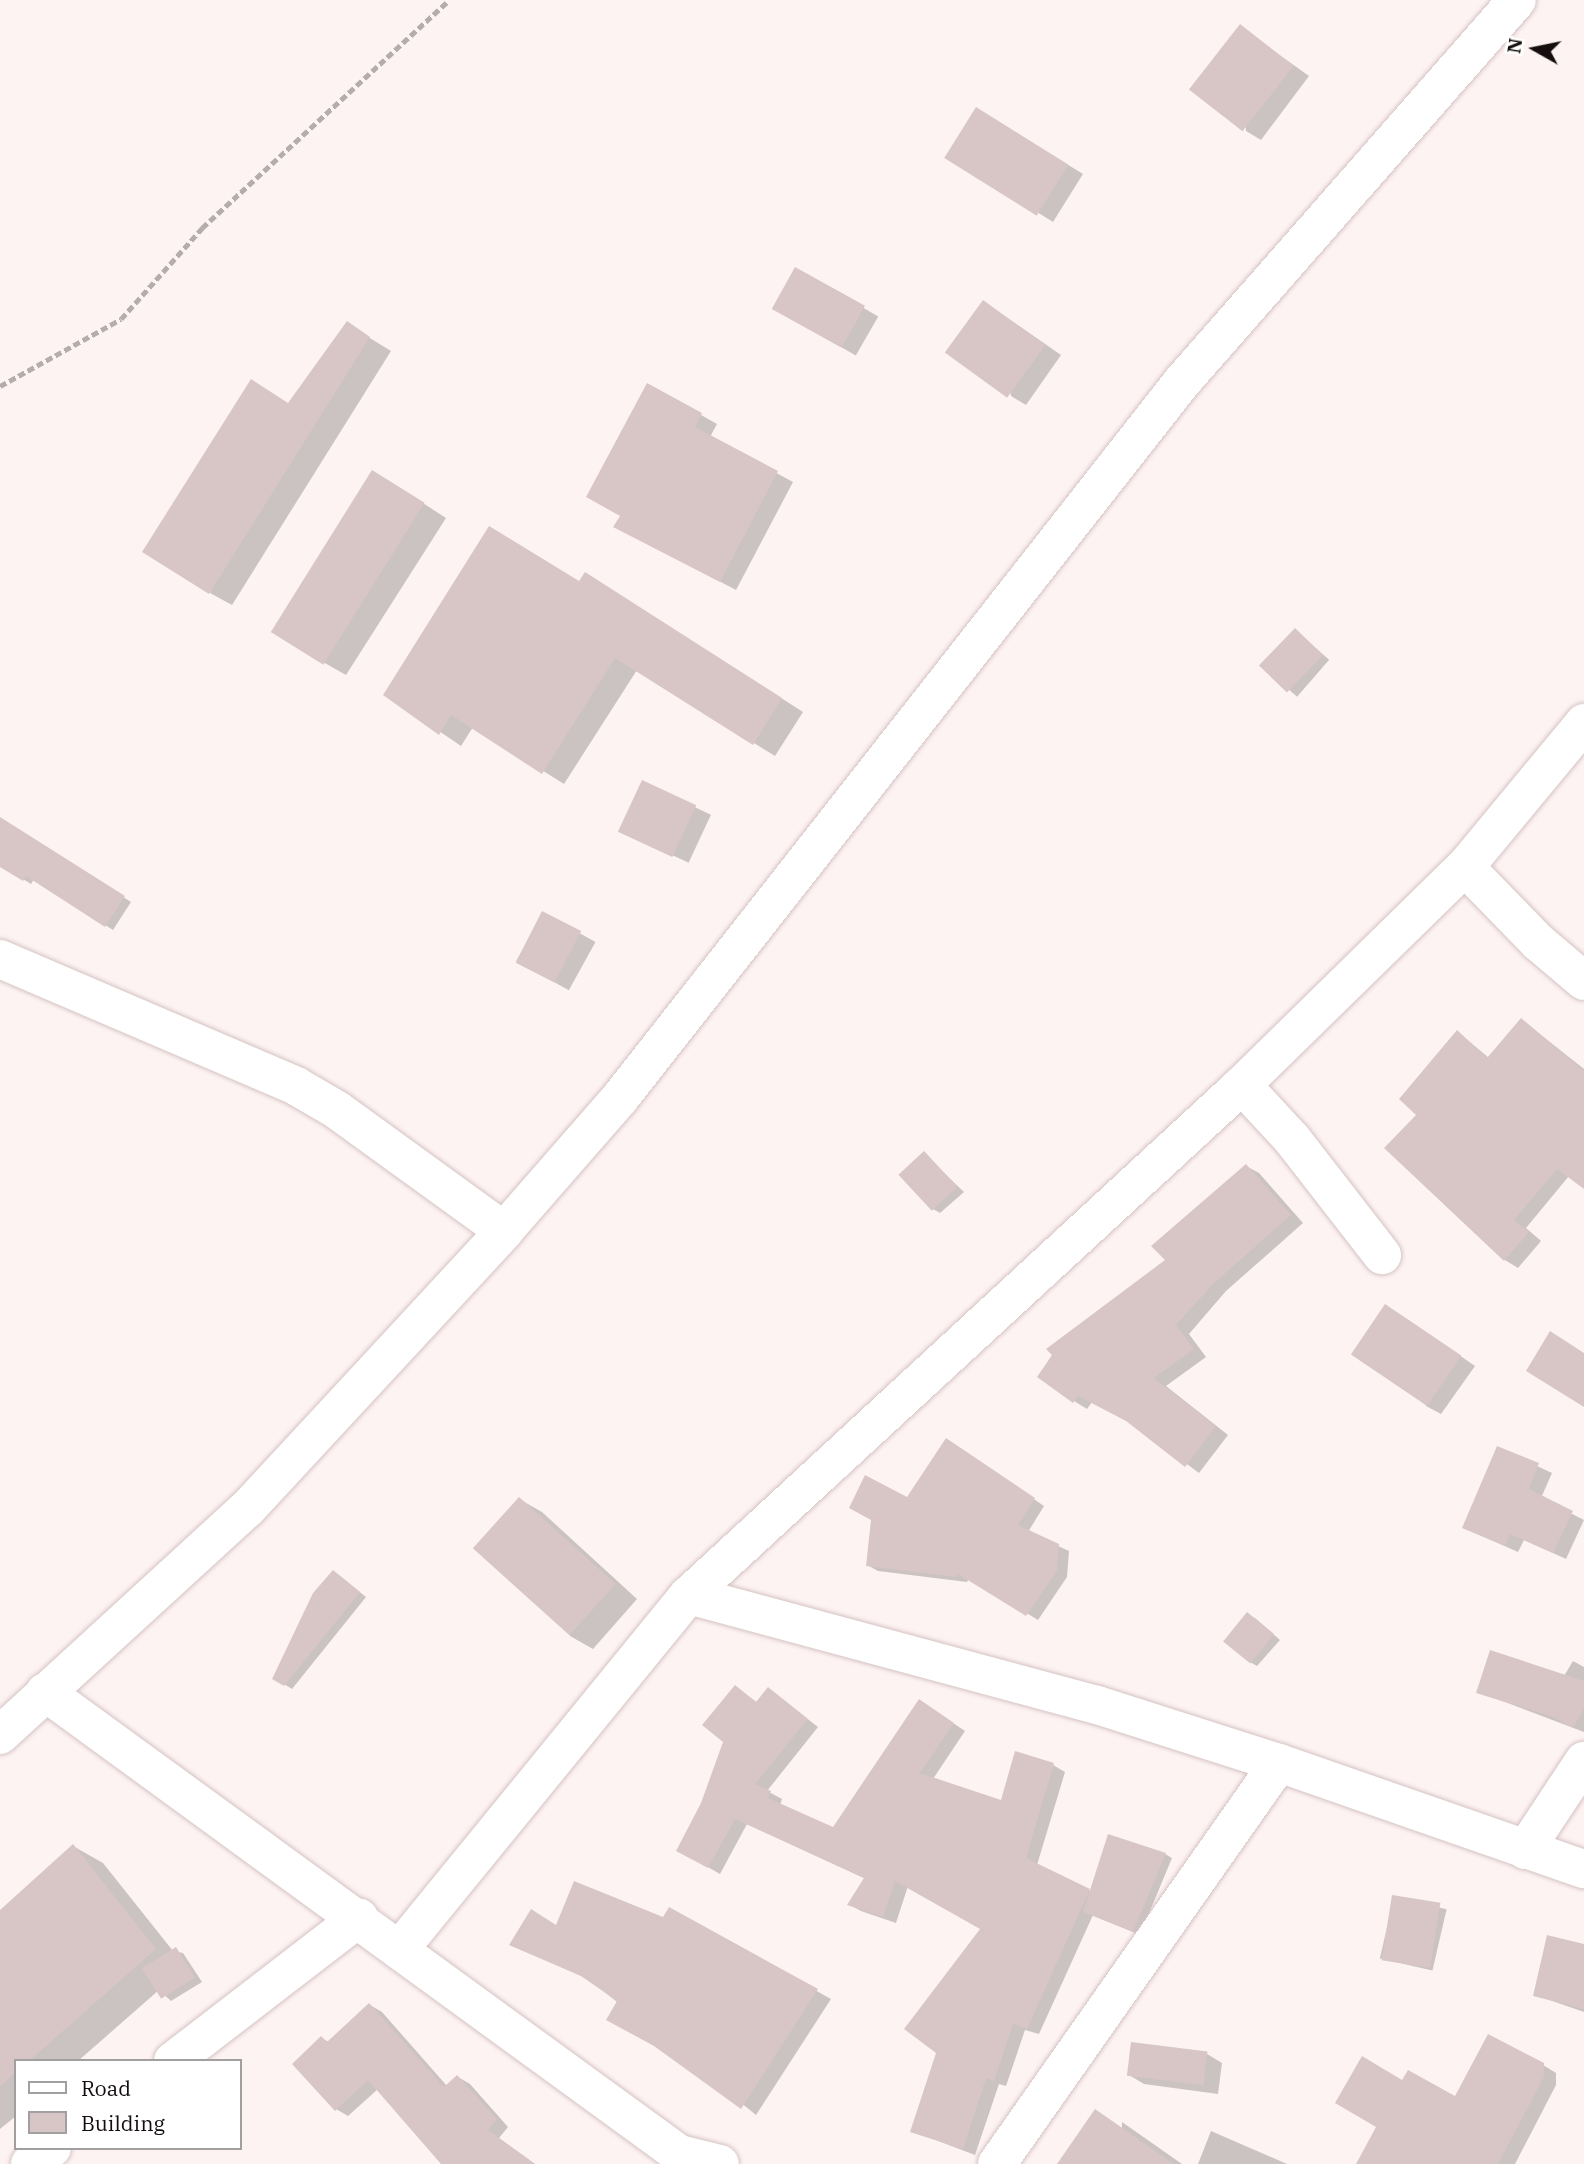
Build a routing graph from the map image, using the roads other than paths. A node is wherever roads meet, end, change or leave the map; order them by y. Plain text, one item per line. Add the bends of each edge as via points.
1 (1517, 0) edge
2 (1584, 723) edge
3 (1465, 867) junction
4 (0, 959) edge
5 (1584, 981) edge
6 (1242, 1085) junction
7 (504, 1231) junction
8 (1382, 1255) dead end
9 (689, 1595) junction
10 (45, 1692) junction
11 (0, 1735) edge
12 (1584, 1761) edge
13 (1279, 1763) junction
14 (1525, 1850) junction
15 (1584, 1869) edge
16 (359, 1918) junction
17 (399, 1950) junction
18 (176, 2059) edge
19 (49, 2150) edge
20 (676, 2159) edge
21 (30, 2164) edge
22 (720, 2164) edge
23 (997, 2164) edge

1 - 7 street via 1181,383 620,1098
2 - 3 street
3 - 5 street via 1538,943
3 - 6 street
4 - 7 street via 296,1086 337,1110
6 - 8 street via 1292,1139
6 - 9 street
7 - 10 street via 247,1509
9 - 13 street via 1097,1705
9 - 17 street
10 - 11 street
10 - 16 street
12 - 14 street
13 - 14 street
13 - 23 street
14 - 15 street
16 - 17 street
16 - 18 street
17 - 20 street
19 - 21 street
20 - 22 street

